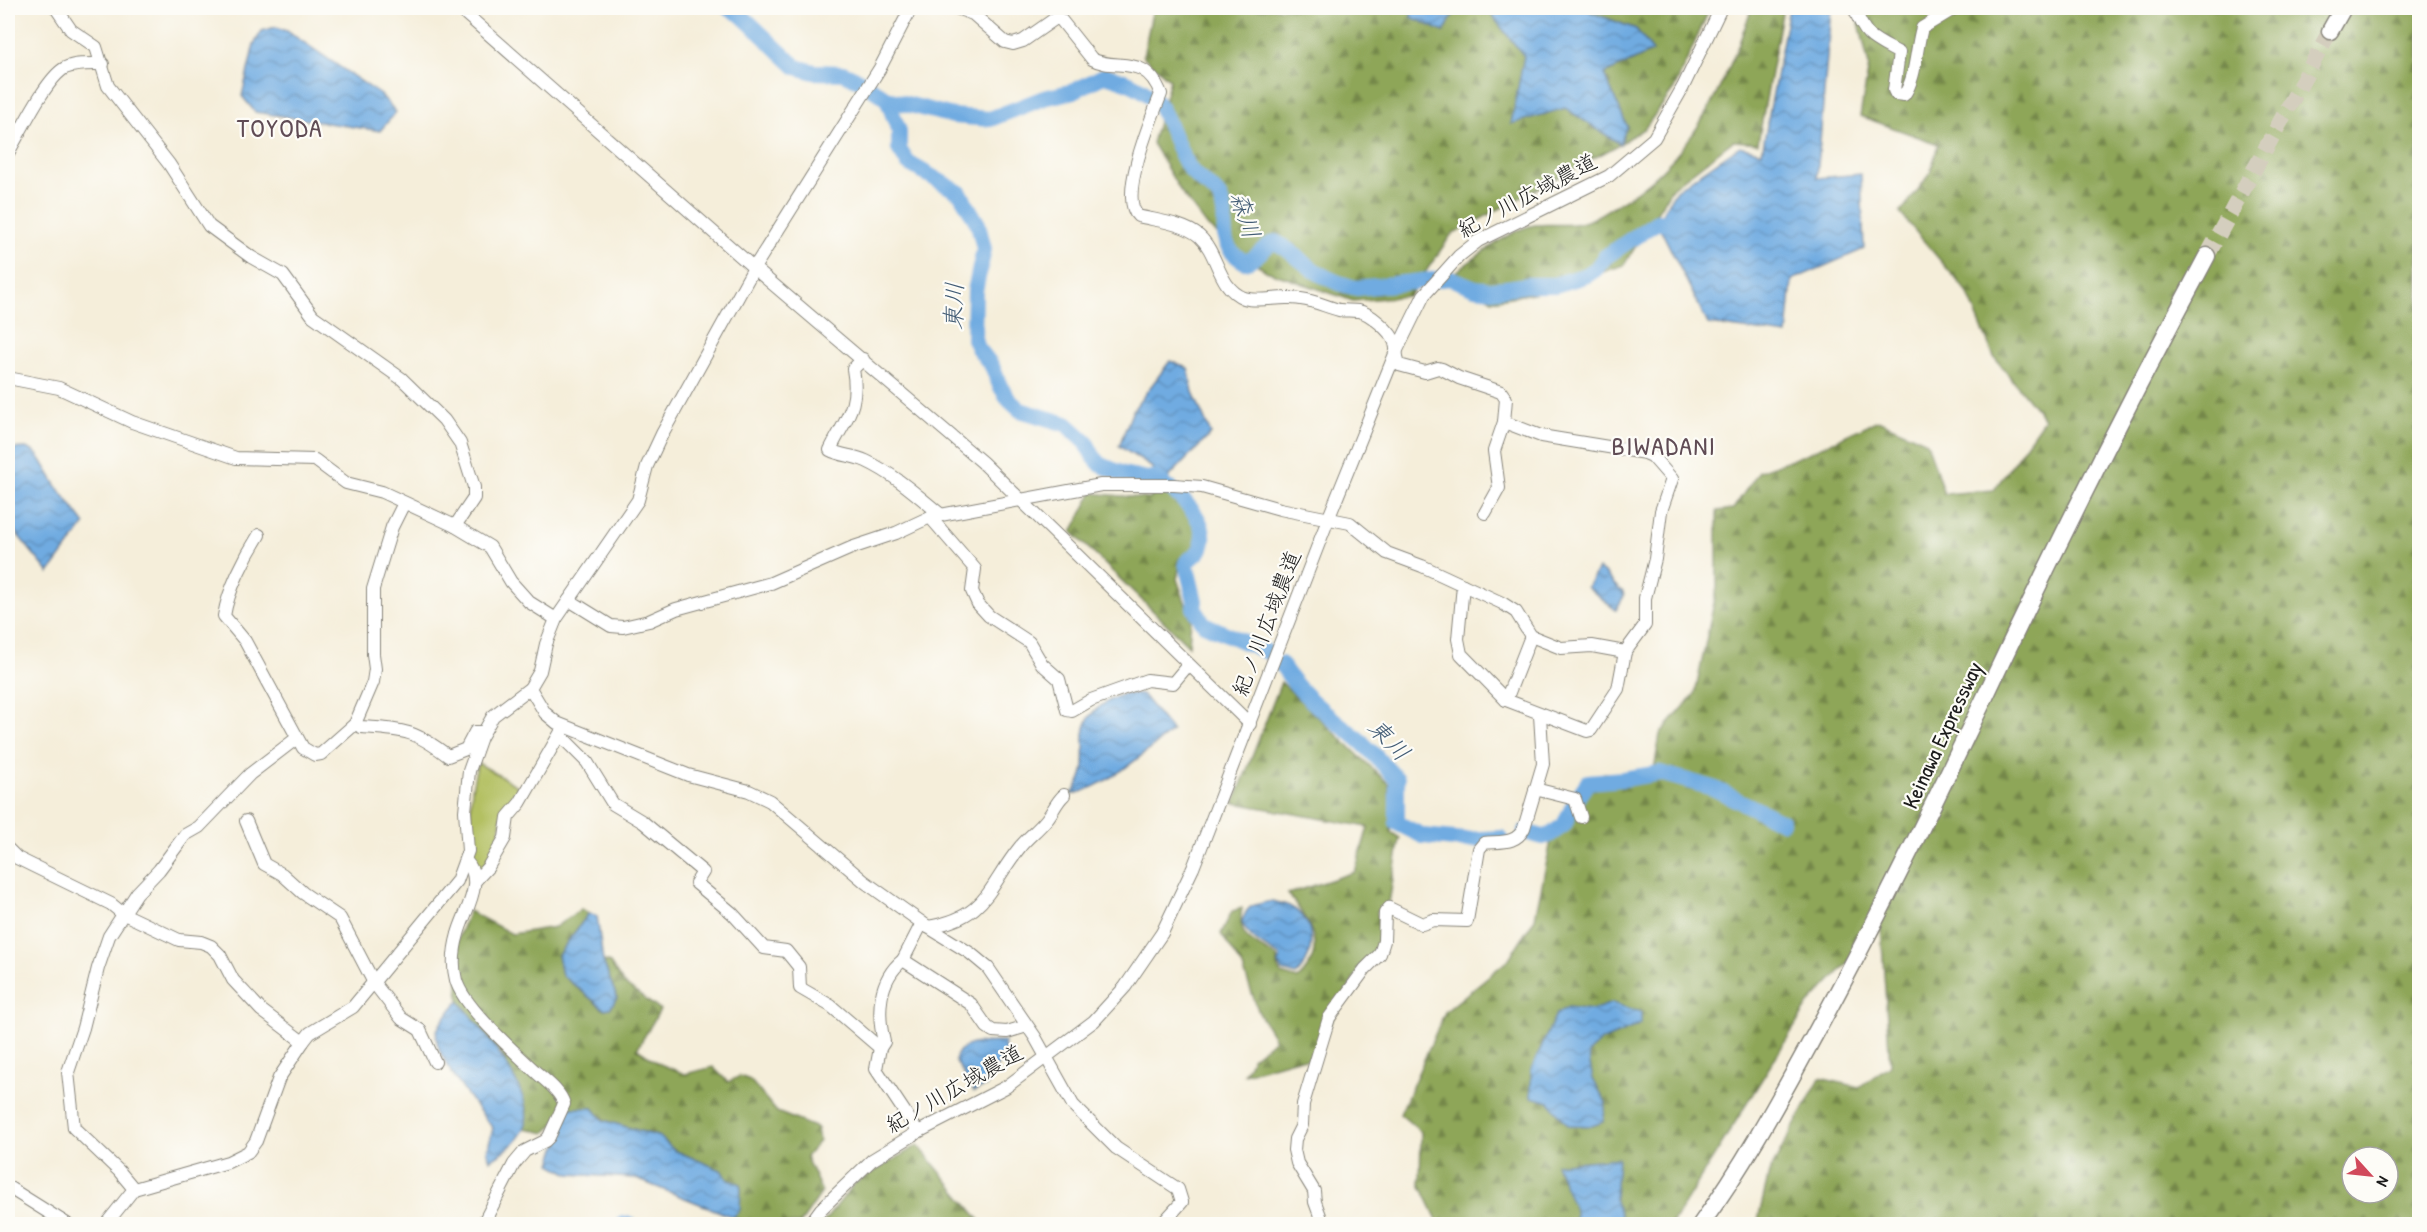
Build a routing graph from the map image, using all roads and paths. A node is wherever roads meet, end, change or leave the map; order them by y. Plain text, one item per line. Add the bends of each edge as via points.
1 (56, 8) edge
2 (459, 8) edge
3 (911, 8) edge
4 (956, 8) edge
5 (1721, 8) edge
6 (1854, 8) edge
7 (1955, 8) edge
8 (2343, 8) edge
9 (2330, 31) tunnel mouth
10 (103, 64) junction
11 (8, 153) edge
12 (2207, 256) tunnel mouth
13 (754, 268) junction
14 (1395, 354) junction
15 (863, 360) junction
16 (8, 378) edge
17 (1504, 422) junction
18 (1020, 498) junction
19 (404, 502) junction
20 (1485, 513) dead end
21 (935, 515) junction
22 (1329, 518) junction
23 (455, 526) junction
24 (260, 535) dead end
25 (1462, 585) junction
26 (569, 600) junction
27 (556, 619) junction
28 (1531, 636) junction
29 (1625, 652) junction
30 (1188, 665) junction
31 (530, 688) junction
32 (1506, 700) junction
33 (1540, 715) junction
34 (355, 724) junction
35 (1250, 724) junction
36 (562, 731) junction
37 (483, 732) junction
38 (297, 738) junction
39 (1535, 789) junction
40 (1065, 795) dead end
41 (1581, 817) dead end
42 (246, 821) dead end
43 (8, 849) edge
44 (466, 861) junction
45 (475, 880) junction
46 (122, 914) junction
47 (925, 925) junction
48 (903, 960) junction
49 (374, 983) junction
50 (1027, 1026) junction
51 (303, 1042) junction
52 (880, 1048) junction
53 (1046, 1058) junction
54 (435, 1062) dead end
55 (918, 1132) junction
56 (8, 1187) edge
57 (134, 1189) junction
58 (67, 1224) edge
59 (106, 1224) edge
60 (483, 1224) edge
61 (810, 1224) edge
62 (1162, 1224) edge
63 (1323, 1224) edge
64 (1701, 1224) edge

1 - 10 street via 71,30 96,47
2 - 13 street
3 - 13 street via 880,68
4 - 14 street via 973,14 1005,42 1013,44 1056,18 1092,59 1134,65 1149,76 1161,94 1133,184 1135,213 1182,227 1201,238 1226,284 1245,298 1296,298 1363,312 1392,337
5 - 14 street, 紀ノ川広域農道 via 1654,138 1609,176 1478,241 1459,256 1424,295
6 - 7 street via 1863,30 1899,53 1894,90 1904,95 1913,76 1922,28
8 - 9 highway
10 - 11 street via 80,64 53,78
10 - 23 street via 108,86 169,164 209,225 251,257 284,275 313,316 402,379 444,420 460,443 474,487 474,498
12 - 64 highway, Keinawa Expressway via 2046,567 1864,944 1751,1147
13 - 15 street
13 - 26 street via 662,434 647,466 638,500
14 - 17 street via 1399,365 1425,372 1442,369 1501,392 1506,399
14 - 22 street, 紀ノ川広域農道
15 - 18 street
15 - 21 street via 853,369 856,386 851,414 830,450 867,461 887,473
16 - 19 street via 59,388 132,422 236,458 315,460 346,483
17 - 20 street via 1494,451 1499,488
17 - 29 street via 1541,436 1646,453 1672,479 1661,511 1645,598 1645,625
18 - 21 street
18 - 22 street via 1101,485 1174,484 1202,487
18 - 30 street
19 - 23 street
19 - 34 street via 373,589 375,669
21 - 26 street via 771,583 676,609 649,621 611,626
21 - 30 street via 975,569 972,591 978,604 988,616 1029,642 1042,664 1059,679 1067,710 1147,680 1173,683
22 - 25 street via 1350,523 1397,558
22 - 35 street, 紀ノ川広域農道
23 - 27 street via 490,547 511,582 529,602
24 - 38 street via 246,556 224,616 245,641
25 - 28 street via 1516,612
25 - 32 street via 1459,650
26 - 27 street
27 - 31 street via 540,671
28 - 29 street via 1561,648 1592,646
28 - 32 street
29 - 33 street via 1618,688 1591,730
30 - 35 street
31 - 36 street
31 - 37 street via 493,716
32 - 33 street
33 - 39 street via 1543,764
34 - 37 street via 406,731 426,739 448,756 466,749 475,732
34 - 38 street via 321,754 303,748
35 - 53 street, 紀ノ川広域農道 via 1193,868 1162,933 1125,987 1094,1021
36 - 45 street via 508,817 504,838 488,867
36 - 47 street via 770,801 865,882
36 - 52 street via 613,804 643,822 703,872 696,884 732,913 764,948 786,951 800,967 800,988 831,1006
37 - 44 street via 469,771
38 - 46 street via 250,774 199,827 185,835
39 - 41 street via 1575,799
39 - 63 street via 1521,836 1514,841 1484,843 1479,849 1467,921 1433,920 1422,924 1389,908 1380,954 1329,1018 1303,1104 1302,1125 1294,1150 1314,1191
40 - 47 street via 1021,846 994,882 990,895 955,921
42 - 49 street via 264,864 340,918
43 - 46 street via 17,858 111,904
44 - 45 street
44 - 49 street via 457,881
45 - 60 street via 454,954 456,981 494,1032 555,1090 564,1104 545,1142 525,1151 514,1164
46 - 51 street via 184,942 211,946 233,980 261,1010
46 - 57 street via 98,968 68,1072 74,1128
47 - 48 street
47 - 50 street via 988,968
48 - 50 street via 971,1004 993,1031 1007,1032
48 - 52 street via 893,968 879,1007 884,1042
49 - 51 street via 353,1007
49 - 54 street via 401,1018 420,1030
50 - 53 street
51 - 57 street via 279,1078 256,1141 248,1152 228,1162
52 - 55 street via 876,1069
53 - 55 street, 紀ノ川広域農道 via 1006,1087
53 - 62 street via 1073,1105 1116,1148 1178,1189 1182,1202
55 - 61 street, 紀ノ川広域農道 via 872,1160
56 - 58 street
57 - 59 street

